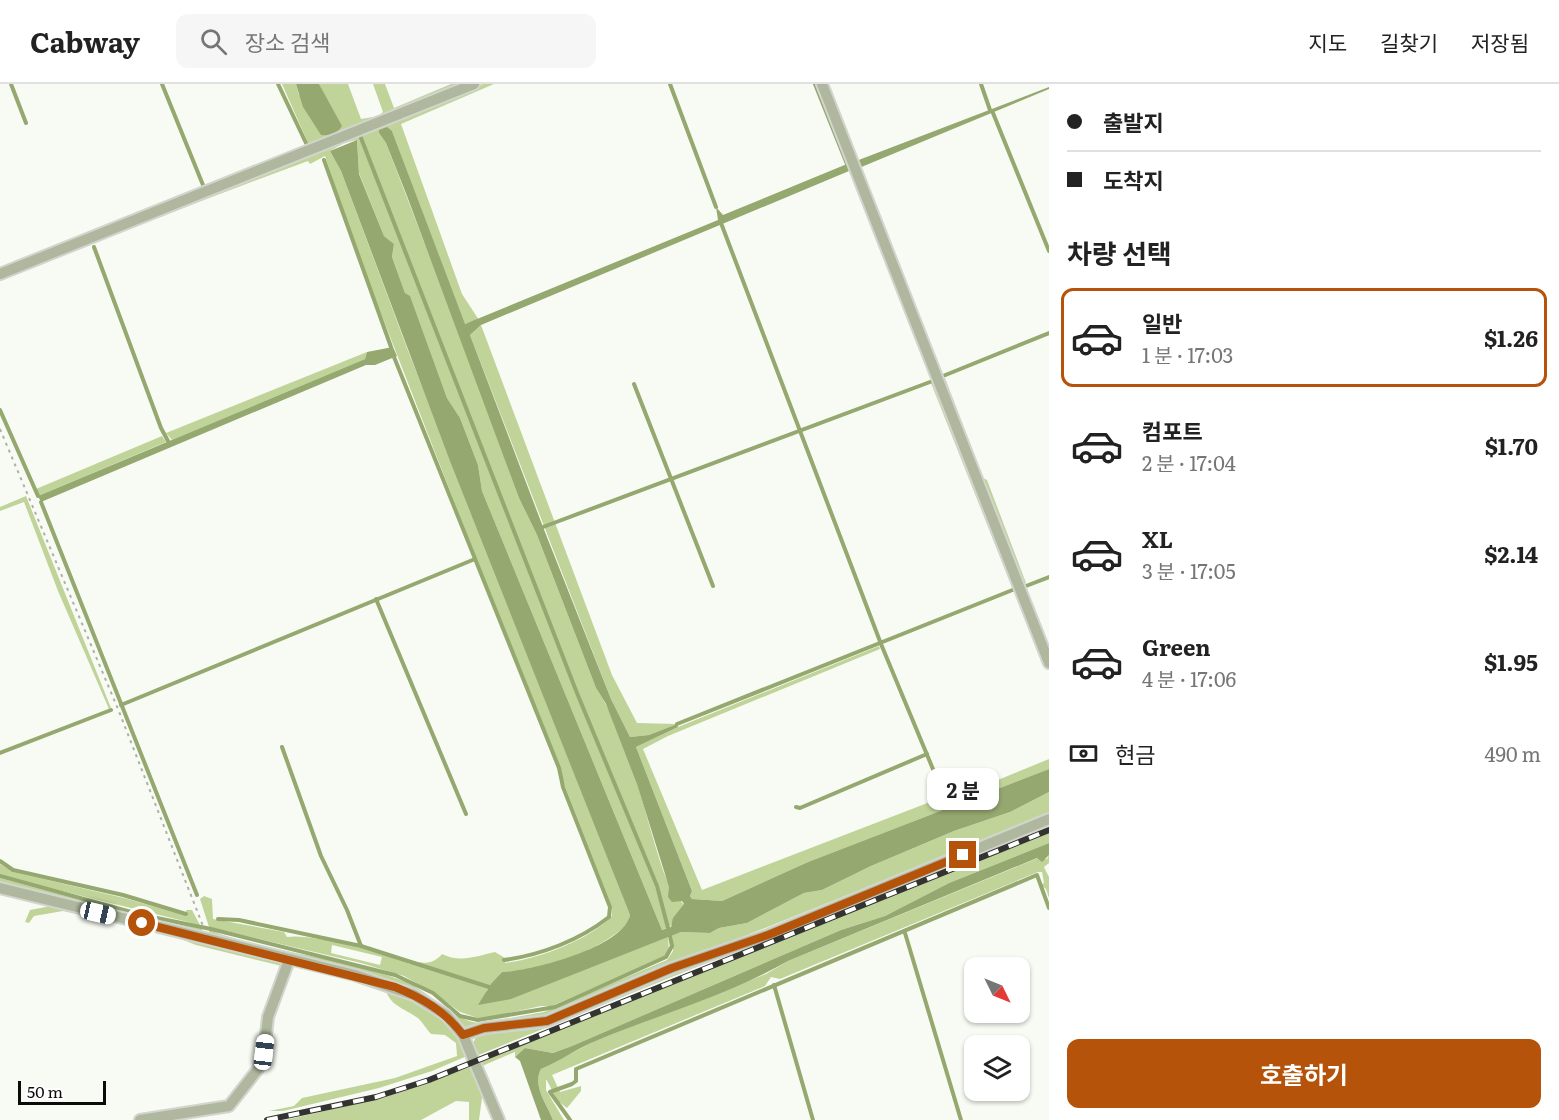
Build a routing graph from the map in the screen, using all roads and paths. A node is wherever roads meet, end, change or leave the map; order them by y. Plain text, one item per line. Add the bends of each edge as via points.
1 (474, 84) edge
2 (822, 84) edge
3 (0, 274) edge
4 (0, 429) edge
5 (1049, 663) edge
6 (1049, 819) edge
7 (0, 888) edge
8 (208, 938) junction
9 (289, 960) junction
10 (463, 1035) junction
11 (140, 1120) edge
12 (498, 1120) edge

1 - 3 street
2 - 5 street
4 - 8 path via 118,709
6 - 10 street via 547,1021 484,1028
7 - 8 street
8 - 9 street
9 - 10 street via 355,975 414,995 446,1015
9 - 11 street via 268,1017 258,1069 229,1106
10 - 12 street

